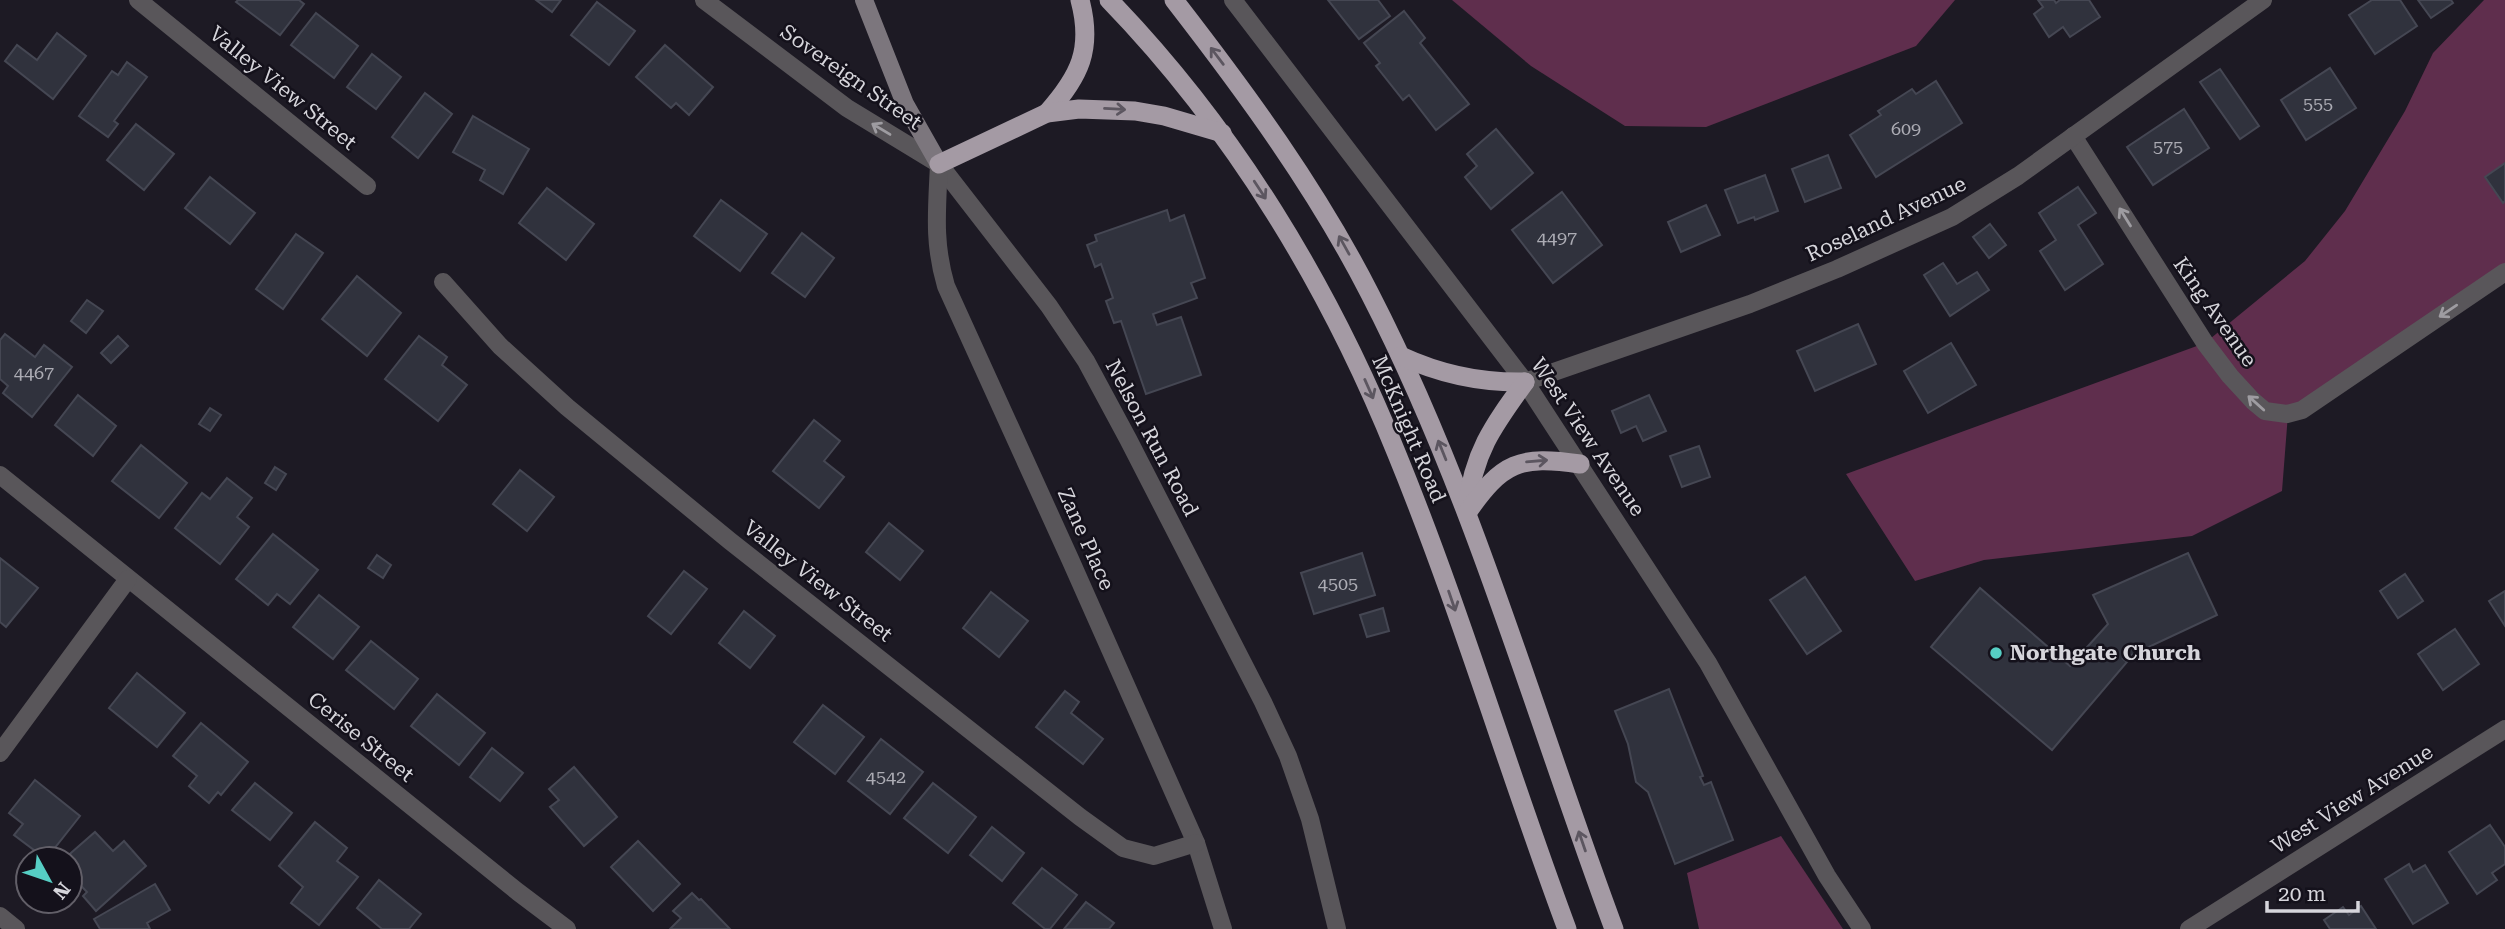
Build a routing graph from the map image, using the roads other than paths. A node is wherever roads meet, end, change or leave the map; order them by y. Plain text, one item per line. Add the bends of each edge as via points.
1 (138, 0) edge
2 (704, 0) edge
3 (864, 0) edge
4 (1080, 0) edge
5 (1109, 0) edge
6 (1174, 0) edge
7 (1233, 0) edge
8 (2263, 0) edge
9 (1047, 113) junction
10 (1222, 133) junction
11 (2073, 136) junction
12 (939, 164) junction
13 (367, 186) dead end
14 (2505, 272) edge
15 (443, 282) dead end
16 (1401, 356) junction
17 (1525, 382) junction
18 (1580, 464) junction
19 (0, 475) edge
20 (1467, 514) junction
21 (128, 579) junction
22 (2505, 729) edge
23 (0, 752) edge
24 (1196, 843) junction
25 (0, 916) edge
26 (16, 929) edge
27 (568, 929) edge
28 (1223, 929) edge
29 (1337, 929) edge
30 (1567, 929) edge
31 (1614, 929) edge
32 (1862, 929) edge
33 (2189, 929) edge

1 - 13 street, Valley View Street
12 -> 2 street, Sovereign Street via 847,108
3 - 12 main road, Nelson Run Road via 905,104
4 - 9 highway via 1086,41 1082,61
5 - 10 highway, McKnight Road via 1182,80
16 -> 6 highway, McKnight Road via 1297,168
7 - 17 street, West View Avenue
8 - 11 street, Roseland Avenue
9 -> 10 highway via 1105,108 1135,111
9 - 12 highway
10 -> 30 highway, McKnight Road via 1318,288 1396,450
14 -> 11 street, King Avenue via 2302,410 2287,414 2265,411 2205,343
11 - 17 street, Roseland Avenue via 1984,198 1918,234 1750,304
12 - 24 street, Zane Place via 936,232 946,286
12 - 29 street, Nelson Run Road via 1049,306 1086,361 1128,439 1288,756 1310,819
15 - 24 street, Valley View Street via 500,346 607,440 1080,817 1122,848 1154,856
16 - 17 highway via 1438,372 1474,380
20 -> 16 highway, McKnight Road
17 - 18 street, West View Avenue
17 - 20 highway via 1477,458
20 -> 18 highway via 1493,479 1510,467 1550,460
18 - 32 street, West View Avenue via 1708,663 1820,864
19 - 21 street, Cerise Street
31 -> 20 highway, McKnight Road
21 - 23 street
21 - 27 street, Cerise Street
22 - 33 street, West View Avenue
24 - 28 street, Zane Place
25 - 26 street

